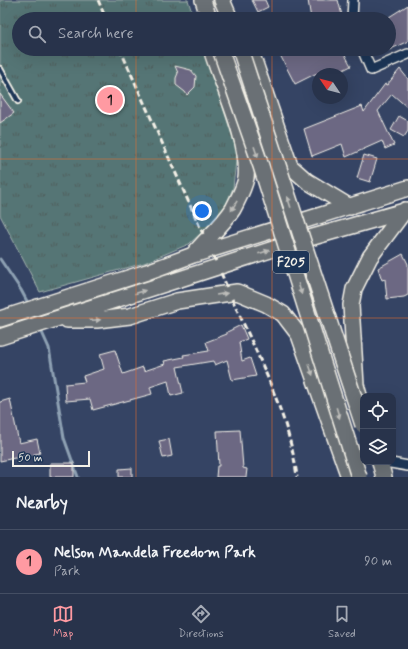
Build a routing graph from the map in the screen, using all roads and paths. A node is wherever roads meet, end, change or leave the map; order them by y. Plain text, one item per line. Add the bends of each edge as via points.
1 (203, 0) edge
2 (222, 0) edge
3 (353, 0) edge
4 (207, 12) edge
5 (227, 12) edge
6 (352, 12) edge
7 (408, 54) edge
8 (213, 56) edge
9 (222, 56) edge
10 (242, 56) edge
11 (252, 56) edge
12 (365, 56) edge
13 (0, 69) edge
14 (18, 101) dead end
15 (408, 188) edge
16 (350, 207) junction
17 (406, 210) edge
18 (193, 255) junction
19 (0, 319) edge
20 (53, 321) junction
21 (0, 338) edge
22 (360, 398) edge
23 (360, 416) edge
24 (408, 466) edge
25 (379, 468) edge
26 (349, 477) edge
27 (359, 477) edge

1 - 4 main road
2 - 5 main road
3 - 6 street
7 - 12 street via 371,70
8 -> 18 main road via 243,149 246,179 232,209
9 -> 27 main road, F205, bridge via 261,166
23 -> 10 main road, F205, bridge
11 - 16 main road via 290,166 306,181
13 - 14 lane
15 - 16 main road
16 - 18 main road
20 -> 17 main road
17 - 22 main road via 370,257 357,279 351,305 356,385
18 - 19 main road
20 - 21 main road
20 -> 26 main road via 130,316 178,301 237,292 266,304 282,314 299,335
24 - 25 street via 391,463

